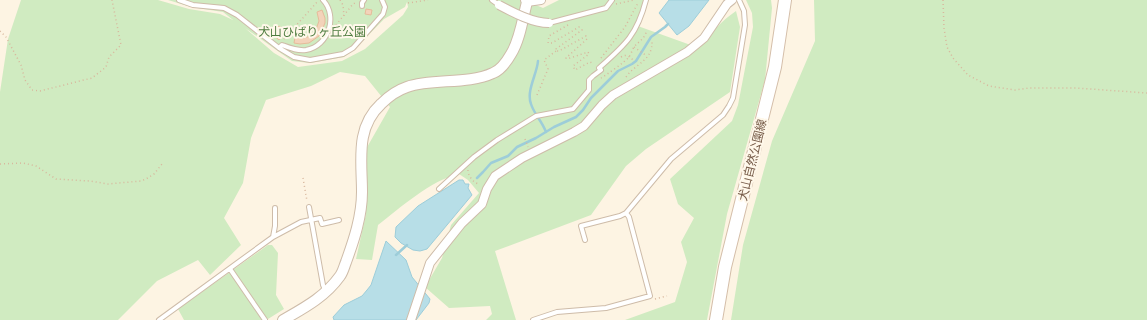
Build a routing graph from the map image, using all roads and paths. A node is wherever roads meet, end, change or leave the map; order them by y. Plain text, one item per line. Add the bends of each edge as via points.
1 (112, 0) edge
2 (179, 0) edge
3 (319, 0) edge
4 (323, 0) edge
5 (340, 0) edge
6 (364, 0) edge
7 (382, 0) edge
8 (428, 0) edge
9 (492, 0) edge
10 (541, 0) edge
11 (634, 0) edge
12 (640, 0) edge
13 (646, 0) edge
14 (732, 0) edge
15 (739, 0) edge
16 (785, 0) edge
17 (943, 0) edge
18 (526, 1) edge
19 (358, 2) dead end
20 (611, 2) edge
21 (408, 3) dead end
22 (499, 5) joint
23 (362, 6) dead end
24 (580, 15) junction
25 (344, 16) junction
26 (549, 23) joint
27 (336, 25) dead end
28 (647, 30) dead end
29 (0, 31) edge
30 (652, 40) dead end
31 (280, 46) junction
32 (634, 47) junction
33 (556, 51) junction
34 (648, 57) junction
35 (598, 67) junction
36 (624, 80) dead end
37 (589, 90) junction
38 (1147, 93) edge
39 (537, 95) dead end
40 (525, 139) dead end
41 (527, 146) dead end
42 (0, 164) edge
43 (162, 164) dead end
44 (471, 167) dead end
45 (303, 178) dead end
46 (483, 183) dead end
47 (439, 189) dead end
48 (308, 207) joint
49 (275, 208) dead end
50 (626, 213) junction
51 (311, 219) junction
52 (339, 220) dead end
53 (273, 237) junction
54 (585, 240) dead end
55 (230, 269) junction
56 (326, 292) junction
57 (159, 320) edge
58 (265, 320) edge
59 (283, 320) edge
60 (411, 320) edge
61 (532, 320) edge
62 (716, 320) edge

1 - 29 path via 121,45 108,57 106,67 92,78 40,91 32,90 6,37
2 - 31 lane via 193,5 224,8
3 - 31 path
4 - 31 lane via 328,7 331,20 329,30 321,42 313,48 301,50
5 - 25 path via 344,5
6 - 23 lane
7 - 31 lane via 385,7 383,14 353,48 343,54 310,60 294,57
8 - 21 path
9 - 22 lane
10 - 18 street
11 - 20 path
12 - 35 path via 625,27 602,55
13 - 35 lane via 627,43
14 - 60 street via 704,38 687,52 613,95 584,126 522,158 495,176 482,204 462,223 430,263
15 - 50 lane via 744,11 745,25 733,98 729,106 723,115 671,159
16 - 62 main road, 犬山自然公園線 via 775,67 725,267
17 - 38 path via 947,47 968,75 988,86 1015,90 1076,88
18 - 56 street via 512,53 503,66 494,73 406,88 381,104 374,113 361,141 360,217 341,275
19 - 25 path via 353,4
20 - 24 lane via 606,8
22 - 26 street, bridge via 542,23
24 - 26 lane
24 - 33 path via 549,36 548,43 552,43 579,26 582,30
25 - 27 path
28 - 32 path via 644,38
30 - 34 path via 652,52
32 - 34 path
32 - 37 path via 628,59 596,81
33 - 35 path via 586,36 587,39 566,58 588,52 589,54 573,66 575,70 590,62
33 - 39 path via 544,60 548,69
34 - 36 path
35 - 37 lane via 601,70 589,80
37 - 47 lane via 573,109 536,116 497,140
40 - 41 path
42 - 43 path via 23,163 36,166 56,179 108,184 146,179
44 - 46 path via 468,174 478,185
45 - 48 path
48 - 51 lane
49 - 53 lane
50 - 54 lane via 581,226
50 - 61 lane via 650,296 606,308 557,312
51 - 52 lane via 320,218 322,224
51 - 53 lane
51 - 56 lane
53 - 55 lane
55 - 57 lane
55 - 58 lane
56 - 59 street

